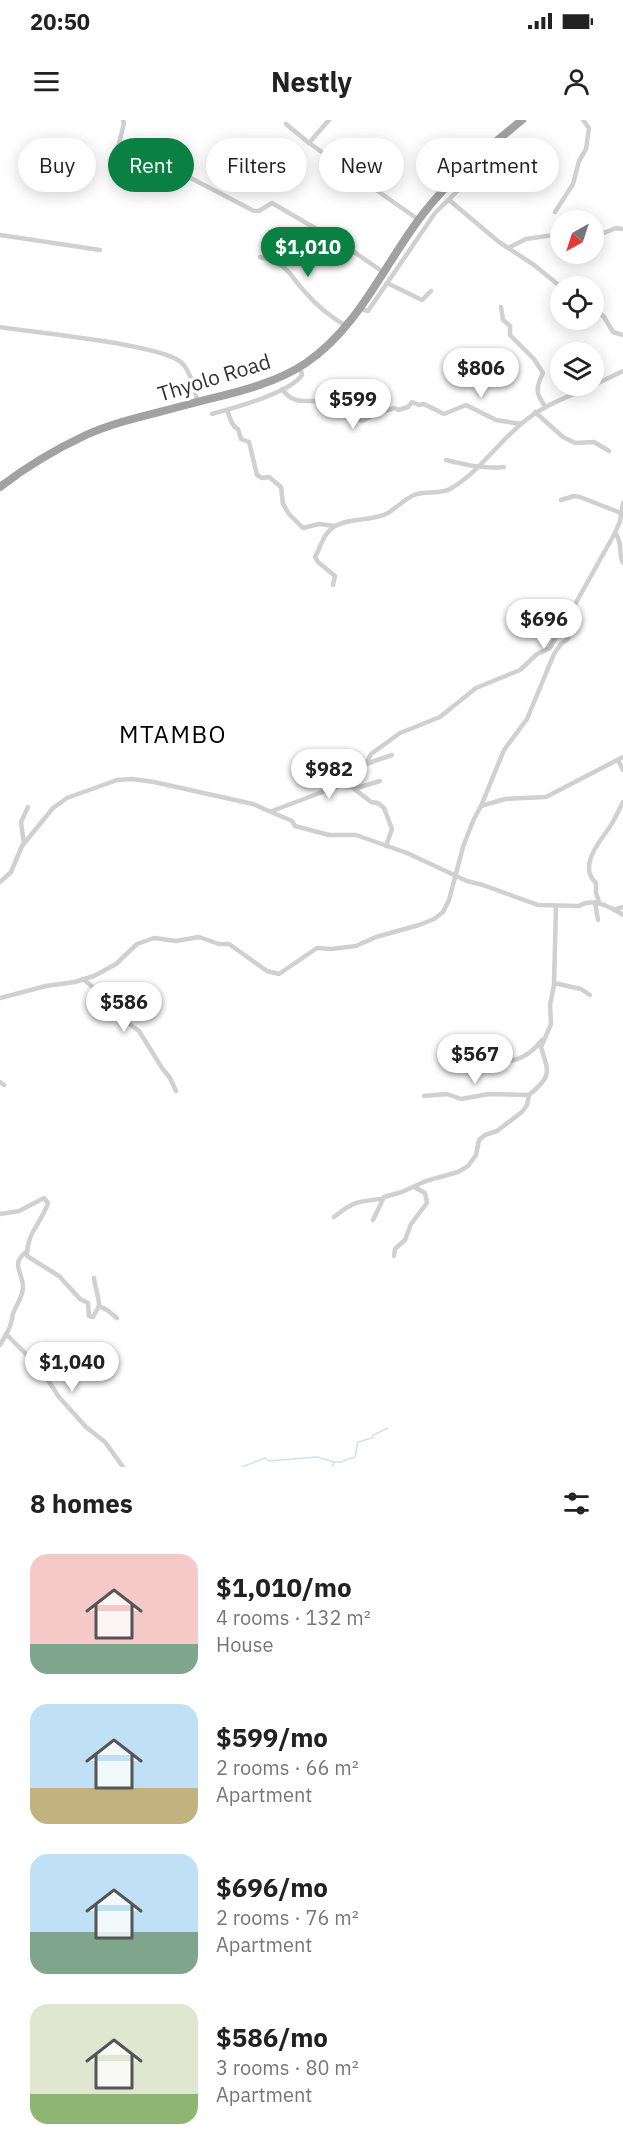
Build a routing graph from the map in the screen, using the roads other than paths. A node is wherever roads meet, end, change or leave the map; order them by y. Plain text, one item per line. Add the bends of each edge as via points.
1 (123, 120) edge
2 (329, 120) edge
3 (522, 120) edge
4 (583, 120) edge
5 (286, 124) dead end
6 (501, 138) edge
7 (309, 143) junction
8 (442, 192) edge
9 (456, 192) edge
10 (448, 200) junction
11 (556, 210) edge
12 (419, 219) junction
13 (623, 229) edge
14 (604, 232) edge
15 (0, 235) edge
16 (550, 236) edge
17 (508, 248) junction
18 (100, 250) dead end
19 (260, 256) dead end
20 (383, 272) junction
21 (550, 278) edge
22 (387, 283) junction
23 (431, 291) dead end
24 (501, 307) dead end
25 (360, 309) junction
26 (604, 317) edge
27 (346, 326) junction
28 (0, 327) edge
29 (623, 335) edge
30 (300, 366) junction
31 (623, 371) edge
32 (604, 380) edge
33 (282, 389) junction
34 (568, 396) edge
35 (198, 402) junction
36 (545, 406) junction
37 (227, 410) junction
38 (535, 412) junction
39 (212, 414) dead end
40 (520, 424) junction
41 (609, 451) dead end
42 (446, 460) dead end
43 (477, 466) junction
44 (504, 467) dead end
45 (0, 487) edge
46 (561, 500) dead end
47 (623, 503) edge
48 (621, 513) junction
49 (335, 526) junction
50 (615, 533) junction
51 (623, 563) edge
52 (333, 585) dead end
53 (567, 625) junction
54 (392, 755) dead end
55 (620, 759) edge
56 (364, 767) junction
57 (623, 770) edge
58 (380, 781) dead end
59 (345, 784) junction
60 (353, 787) junction
61 (623, 802) edge
62 (28, 807) dead end
63 (481, 807) junction
64 (272, 811) junction
65 (24, 844) junction
66 (386, 846) junction
67 (455, 876) junction
68 (0, 882) edge
69 (597, 902) junction
70 (556, 906) junction
71 (623, 907) edge
72 (614, 910) junction
73 (623, 915) edge
74 (598, 920) dead end
75 (83, 980) junction
76 (554, 983) junction
77 (590, 995) dead end
78 (0, 998) edge
79 (546, 1035) junction
80 (496, 1064) dead end
81 (176, 1090) dead end
82 (528, 1095) junction
83 (424, 1096) dead end
84 (414, 1186) junction
85 (381, 1199) junction
86 (0, 1214) edge
87 (334, 1217) dead end
88 (373, 1220) dead end
89 (26, 1252) junction
90 (394, 1256) dead end
91 (94, 1278) dead end
92 (99, 1306) junction
93 (117, 1318) dead end
94 (6, 1334) junction
95 (0, 1345) edge
96 (123, 1467) edge

1 - 20 street via 116,156 121,162 161,181 174,172 183,174 255,211 272,203
2 - 7 street
3 - 6 highway, Thyolo Road
4 - 11 street via 589,128 586,149 573,184
5 - 7 street
7 - 12 street
8 - 12 highway, Thyolo Road
9 - 10 street
10 - 17 street
10 - 22 street
12 - 20 highway, Thyolo Road
13 - 14 street
15 - 18 street
16 - 17 street via 526,239
17 - 21 street
19 - 27 street via 273,260 293,275 323,310
20 - 25 highway, Thyolo Road
22 - 23 street via 422,300
22 - 25 street via 368,311
24 - 36 street via 510,335 543,373 537,384 537,396
25 - 27 highway, Thyolo Road
26 - 29 street via 613,332
27 - 30 highway, Thyolo Road via 328,346
28 - 35 street via 144,348 170,356 187,369
30 - 33 street via 300,378
30 - 35 highway, Thyolo Road via 263,384
31 - 32 street
33 - 37 street
33 - 40 street via 294,400 327,403 362,421 412,402 444,414 466,405 496,420
34 - 36 street
35 - 45 highway, Thyolo Road via 87,435
36 - 38 street
37 - 39 street
37 - 49 street via 241,439 249,442 257,475 269,477 281,487 289,514 303,528
38 - 40 street
38 - 41 street via 569,440 578,444 594,442
40 - 43 street
42 - 43 street
43 - 44 street
43 - 49 street via 449,489 413,495 379,516
46 - 48 street via 580,497
47 - 48 street
48 - 50 street
49 - 52 street via 315,557 334,576
50 - 51 street via 620,537
50 - 53 street
53 - 56 street via 550,648 520,670 476,688 440,717 400,733 371,754
53 - 63 street via 568,639 554,654 525,723 504,750
54 - 56 street
55 - 57 street
55 - 63 street via 546,797 505,799
56 - 59 street via 357,778
58 - 60 street
59 - 60 street
59 - 64 street
60 - 66 street via 384,807 392,829
61 - 69 street via 590,858 589,871 596,883
62 - 65 street via 21,822
63 - 67 street via 466,838
64 - 65 street via 154,782 117,780 59,803
64 - 66 street via 295,826 329,835 356,835
65 - 68 street via 11,872
66 - 67 street
67 - 70 street via 538,904
67 - 75 street via 447,906 434,919 348,948 317,948 279,974 267,971 233,946 199,937 176,941 154,938 137,944 120,961
69 - 70 street
69 - 72 street
69 - 74 street
70 - 76 street
71 - 72 street
72 - 73 street
75 - 78 street
75 - 81 street via 99,992 107,1008 139,1031
76 - 77 street
76 - 79 street via 551,1024
79 - 80 street via 519,1059
79 - 82 street via 541,1047 548,1072
82 - 83 street via 489,1094 461,1099 447,1094
82 - 84 street via 522,1112 479,1140 476,1155 468,1166
84 - 85 street
84 - 90 street via 425,1193 427,1203
85 - 87 street via 357,1201
85 - 88 street
86 - 89 street via 46,1200 44,1216 27,1241
89 - 92 street via 88,1303 89,1316 93,1317
89 - 94 street via 18,1272 24,1287
91 - 92 street
92 - 93 street
94 - 95 street
94 - 96 street via 40,1368 59,1397 105,1442

